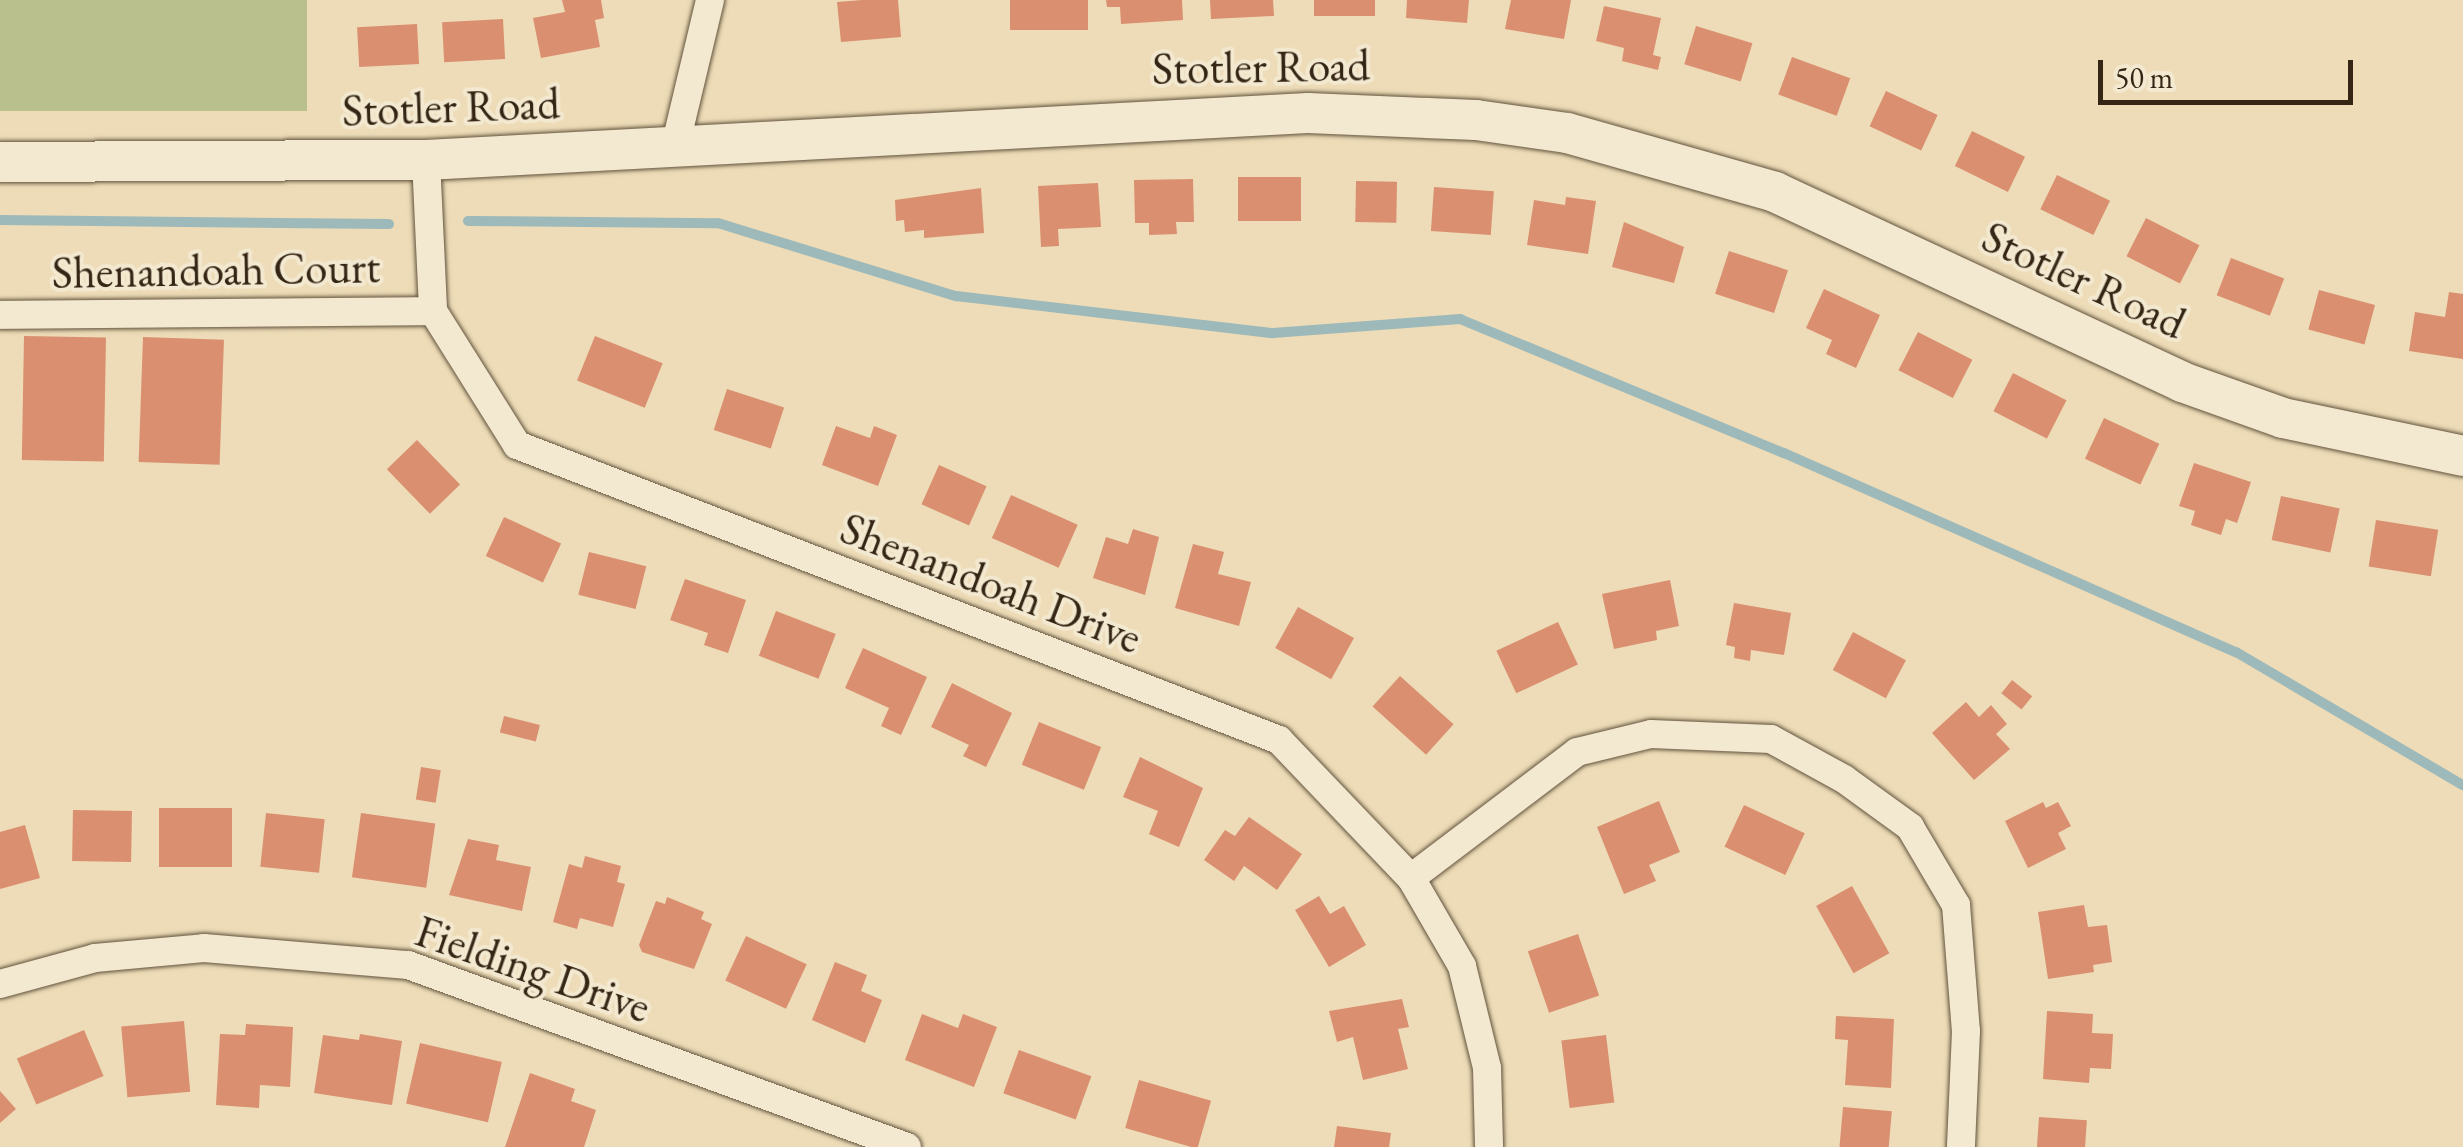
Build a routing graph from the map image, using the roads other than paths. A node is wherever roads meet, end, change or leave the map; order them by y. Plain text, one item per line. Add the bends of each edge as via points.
1 (710, 0) edge
2 (675, 146) junction
3 (426, 160) junction
4 (0, 162) edge
5 (434, 311) junction
6 (0, 315) edge
7 (2463, 456) edge
8 (1411, 878) junction
9 (0, 984) edge
10 (907, 1147) edge
11 (1489, 1147) edge
12 (1962, 1147) edge

1 - 2 street
2 - 3 street, Stotler Road
2 - 7 street, Stotler Road via 1308,113 1476,120 1567,133 1775,192 2182,382 2283,418
3 - 4 street, Stotler Road
3 - 5 street, Shenandoah Drive
5 - 6 street, Shenandoah Court
5 - 8 street, Shenandoah Drive via 518,445 1278,740
8 - 11 street, Shenandoah Drive via 1462,966 1487,1068
8 - 12 street via 1577,752 1651,734 1772,740 1844,778 1910,827 1956,906 1966,1031
9 - 10 street, Fielding Drive via 96,958 204,948 408,965

